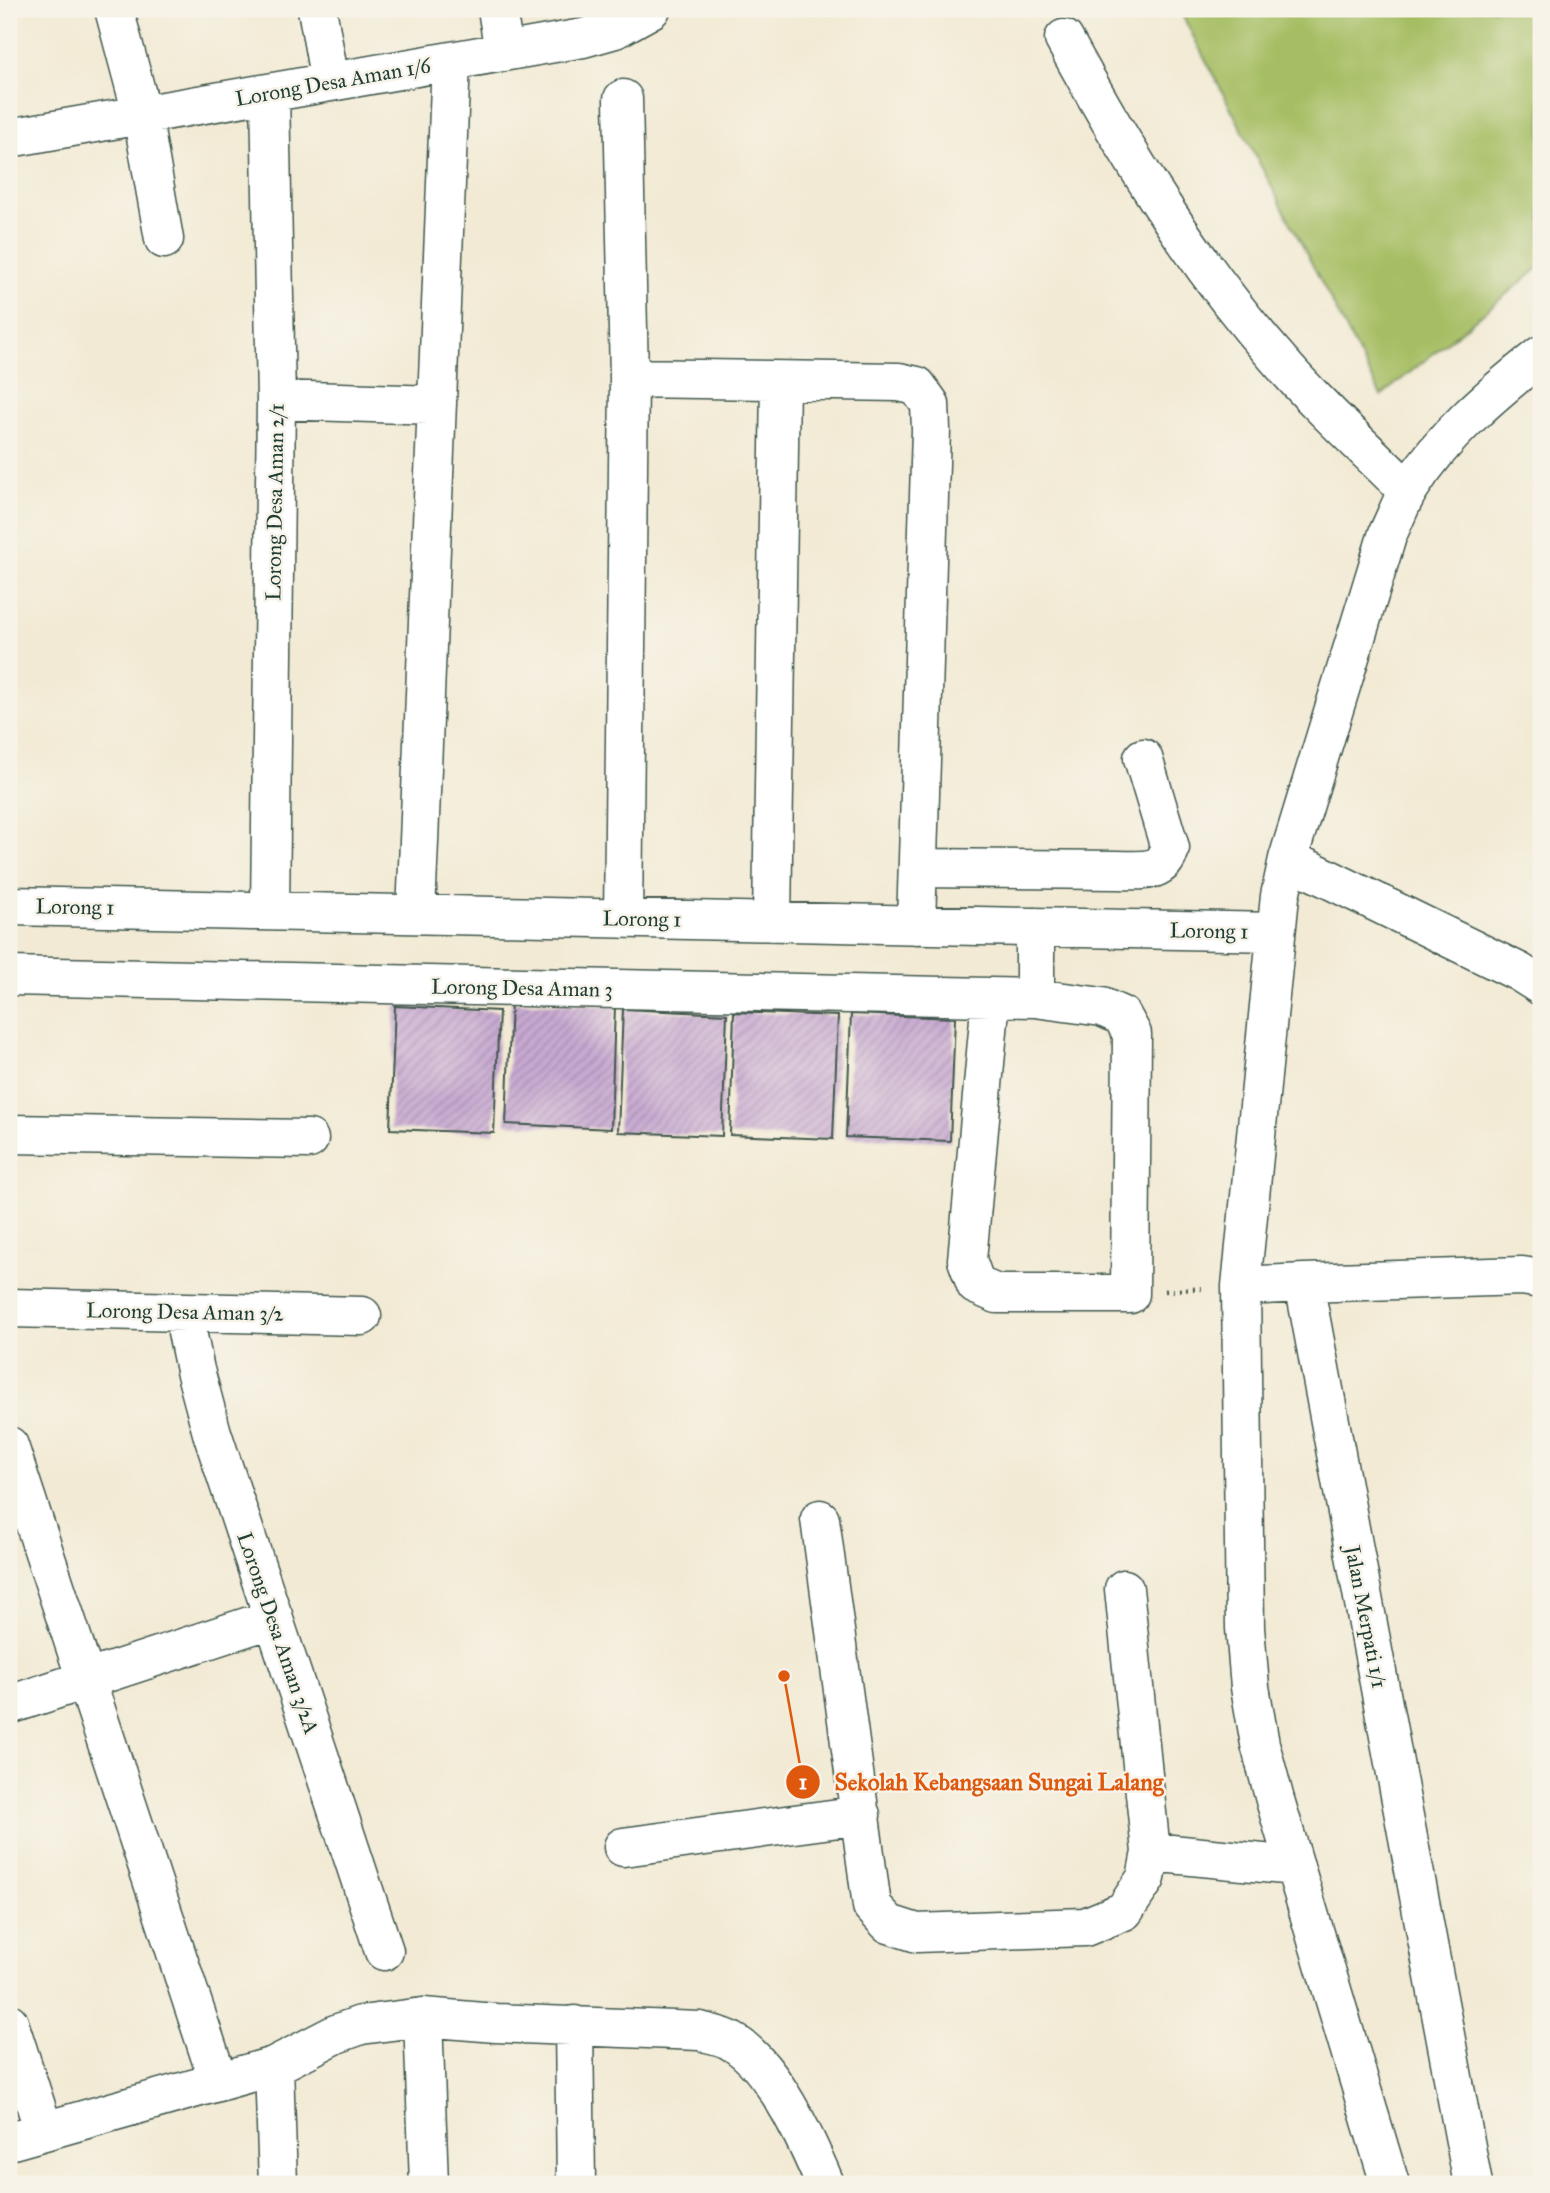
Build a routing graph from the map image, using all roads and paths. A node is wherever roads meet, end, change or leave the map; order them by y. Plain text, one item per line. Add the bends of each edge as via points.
1 (114, 9) edge
2 (317, 9) edge
3 (497, 9) edge
4 (651, 9) edge
5 (1064, 39) dead end
6 (504, 52) junction
7 (451, 61) junction
8 (330, 82) junction
9 (270, 93) junction
10 (623, 99) dead end
11 (142, 114) junction
12 (9, 138) edge
13 (164, 239) dead end
14 (1541, 355) edge
15 (629, 378) junction
16 (780, 381) junction
17 (276, 400) junction
18 (437, 405) junction
19 (1408, 491) junction
20 (1143, 758) dead end
21 (1288, 859) junction
22 (918, 868) junction
23 (9, 906) edge
24 (270, 911) junction
25 (416, 914) junction
26 (623, 919) junction
27 (772, 922) junction
28 (916, 925) junction
29 (1035, 927) junction
30 (1275, 932) junction
31 (9, 976) edge
32 (1541, 986) edge
33 (991, 998) junction
34 (1035, 999) junction
35 (9, 1134) edge
36 (309, 1139) dead end
37 (1541, 1279) edge
38 (1304, 1283) junction
39 (1241, 1286) junction
40 (1130, 1294) junction
41 (9, 1308) edge
42 (183, 1312) junction
43 (362, 1316) dead end
44 (9, 1446) edge
45 (820, 1519) dead end
46 (1124, 1589) dead end
47 (274, 1618) junction
48 (85, 1679) junction
49 (9, 1704) edge
50 (861, 1815) junction
51 (623, 1847) dead end
52 (1151, 1852) junction
53 (1295, 1866) junction
54 (384, 1951) dead end
55 (423, 2017) junction
56 (9, 2023) edge
57 (574, 2025) junction
58 (274, 2066) junction
59 (218, 2080) junction
60 (26, 2136) edge
61 (278, 2184) edge
62 (429, 2184) edge
63 (576, 2184) edge
64 (825, 2184) edge
65 (1390, 2184) edge
66 (1473, 2184) edge

1 - 11 street
2 - 8 street
3 - 6 street
4 - 6 street, Lorong Desa Aman 1/6 via 615,29
5 - 19 street via 1107,118 1204,266 1277,358
6 - 7 street, Lorong Desa Aman 1/6
7 - 8 street, Lorong Desa Aman 1/6
7 - 18 street
8 - 9 street, Lorong Desa Aman 1/6
9 - 11 street, Lorong Desa Aman 1/6
9 - 17 street, Lorong Desa Aman 2/1
10 - 15 street
11 - 12 street, Lorong Desa Aman 1/6
11 - 13 street
14 - 19 street via 1472,413
15 - 16 street
15 - 26 street
16 - 22 street via 899,382 917,386 930,404
16 - 27 street
17 - 18 street
17 - 24 street, Lorong Desa Aman 2/1
18 - 25 street
19 - 21 street via 1388,533
20 - 22 street via 1170,848 1168,859 1159,866 1144,870
21 - 30 street
21 - 32 street
22 - 28 street
23 - 24 street, Lorong 1
24 - 25 street, Lorong 1
25 - 26 street, Lorong 1
26 - 27 street, Lorong 1
27 - 28 street, Lorong 1
28 - 29 street, Lorong 1
29 - 30 street, Lorong 1
29 - 34 street
30 - 39 street
31 - 33 street, Lorong Desa Aman 3
33 - 34 street, Lorong Desa Aman 3
33 - 40 street via 967,1259 976,1286 997,1294
34 - 40 street, Lorong Desa Aman 3 via 1102,1007 1122,1016 1132,1034
35 - 36 street
37 - 38 street
38 - 39 street
38 - 66 street, Jalan Merpati 1/1
39 - 40 path
39 - 53 street via 1245,1628 1250,1687 1266,1766
41 - 42 street, Lorong Desa Aman 3/2
42 - 43 street, Lorong Desa Aman 3/2
42 - 47 street, Lorong Desa Aman 3/2A via 212,1433
44 - 48 street
45 - 50 street
46 - 52 street
47 - 48 street
47 - 54 street, Lorong Desa Aman 3/2A
48 - 49 street
48 - 59 street
50 - 51 street
50 - 52 street via 872,1906 888,1924 917,1933 1085,1927 1124,1911 1146,1878
52 - 53 street
53 - 65 street
55 - 57 street
55 - 58 street via 361,2025
55 - 62 street
56 - 60 street
57 - 63 street
57 - 64 street via 700,2031 731,2040 755,2060 782,2095
58 - 59 street
58 - 61 street
59 - 60 street

